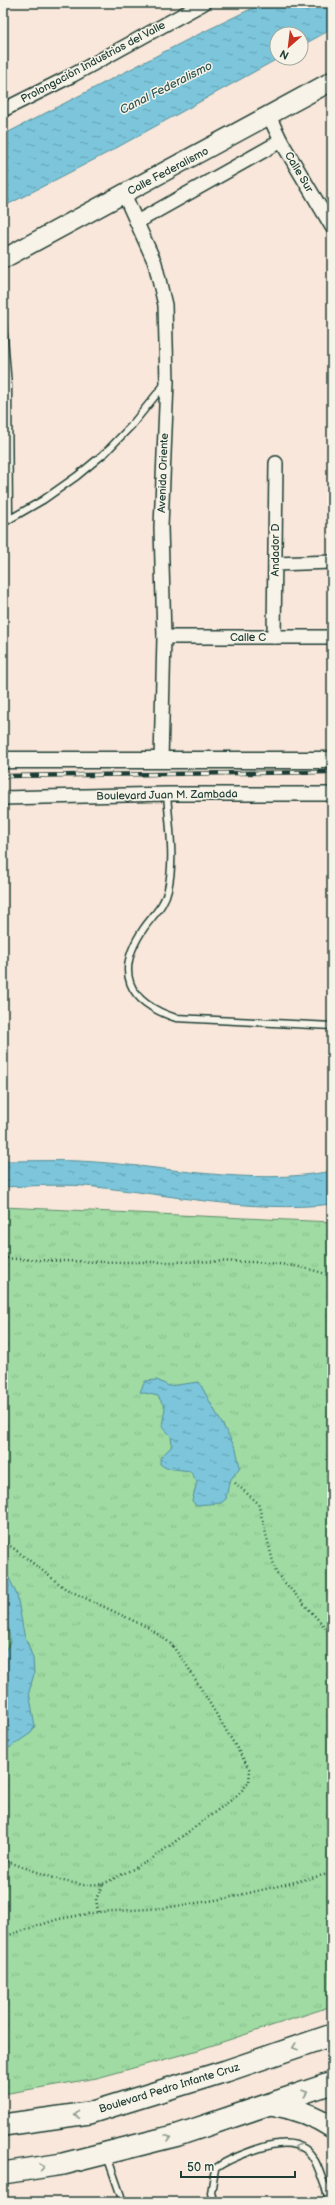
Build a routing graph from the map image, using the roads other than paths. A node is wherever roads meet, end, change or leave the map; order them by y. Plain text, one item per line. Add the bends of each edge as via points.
1 (204, 3) edge
2 (332, 81) edge
3 (3, 110) edge
4 (269, 116) junction
5 (281, 141) junction
6 (124, 194) junction
7 (137, 222) junction
8 (332, 227) edge
9 (3, 259) edge
10 (3, 325) edge
11 (167, 382) junction
12 (276, 463) dead end
13 (9, 519) junction
14 (3, 523) edge
15 (332, 562) edge
16 (275, 564) junction
17 (274, 637) junction
18 (332, 637) edge
19 (164, 638) junction
20 (3, 760) edge
21 (332, 760) edge
22 (161, 761) junction
23 (167, 794) junction
24 (332, 794) edge
25 (3, 798) edge
26 (332, 1026) edge
27 (332, 2035) edge
28 (332, 2083) edge
29 (270, 2104) junction
30 (3, 2125) edge
31 (332, 2127) edge
32 (106, 2154) junction
33 (3, 2173) edge
34 (329, 2189) edge
35 (122, 2202) edge
36 (214, 2202) edge
37 (329, 2202) edge

1 - 3 street, Prolongación Industrias del Valle
2 - 4 main road, Calle Federalismo
4 - 5 street, Calle Sur
4 - 6 main road, Calle Federalismo
5 - 7 street
5 - 8 street, Calle Sur
6 - 7 street, Avenida Oriente
6 - 9 main road, Calle Federalismo
7 - 11 street, Avenida Oriente via 161,282 165,305
10 - 13 lane via 8,386
11 - 13 lane via 106,452 44,500
11 - 19 street, Avenida Oriente via 161,527
12 - 16 street, Andador D
13 - 14 lane
15 - 16 street
16 - 17 street, Andador D
17 - 18 street, Calle C
17 - 19 street, Calle C
19 - 22 street, Avenida Oriente
20 - 22 street
21 - 22 street
23 - 24 street, Boulevard Juan M. Zambada
23 - 25 street, Boulevard Juan M. Zambada
23 - 26 lane via 171,867 168,890 163,904 137,941 128,962 134,993 157,1012 176,1018
27 -> 30 highway, Boulevard Pedro Infante Cruz via 89,2113
29 -> 28 highway
29 - 31 highway via 294,2108
32 -> 29 highway via 178,2135
33 -> 32 highway via 63,2164
32 - 35 lane
34 -> 36 lane via 306,2149 294,2144 277,2144 223,2163 215,2169 211,2193
34 - 37 lane

